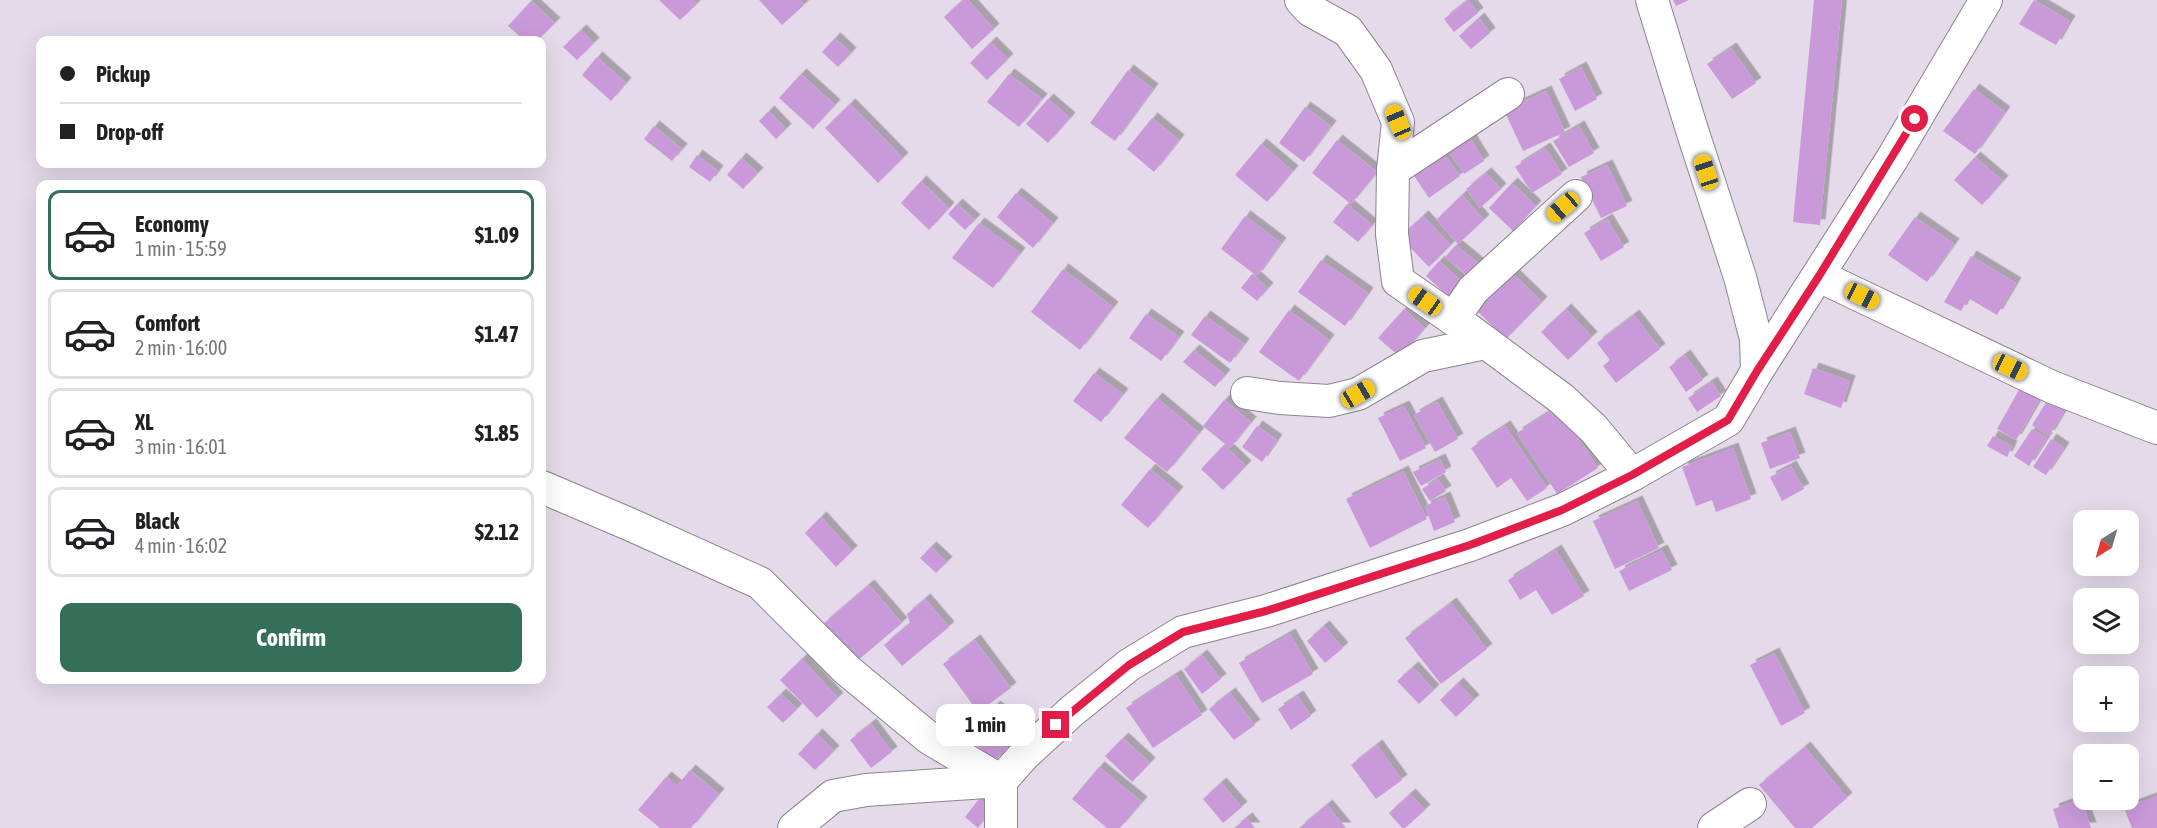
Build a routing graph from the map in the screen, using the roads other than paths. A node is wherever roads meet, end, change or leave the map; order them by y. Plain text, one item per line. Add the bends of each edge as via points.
1 (1301, 0) edge
2 (1652, 0) edge
3 (1986, 0) edge
4 (1508, 94) dead end
5 (1393, 170) junction
6 (1576, 196) dead end
7 (1819, 276) junction
8 (1453, 320) junction
9 (1485, 343) junction
10 (1757, 371) junction
11 (1247, 393) dead end
12 (2157, 428) edge
13 (1632, 475) junction
14 (546, 490) edge
15 (1001, 782) junction
16 (1750, 804) dead end
17 (794, 828) edge
18 (1001, 828) edge
19 (1714, 828) edge

1 - 5 street via 1310,10 1348,31 1376,70 1398,122
2 - 10 street via 1740,277 1756,339
3 - 7 street
4 - 5 street
5 - 8 street via 1392,234 1398,281
6 - 8 street via 1473,290
7 - 10 street
7 - 12 street via 2052,387
8 - 9 street
9 - 11 street via 1423,356 1358,394 1329,401
9 - 13 street via 1562,399 1594,429
10 - 13 street via 1728,420
13 - 15 street via 1562,510 1470,545 1266,611 1183,632 1129,665 1072,711
14 - 15 street via 760,583 847,670 928,738
15 - 17 street via 866,790 833,796
15 - 18 street
16 - 19 street

